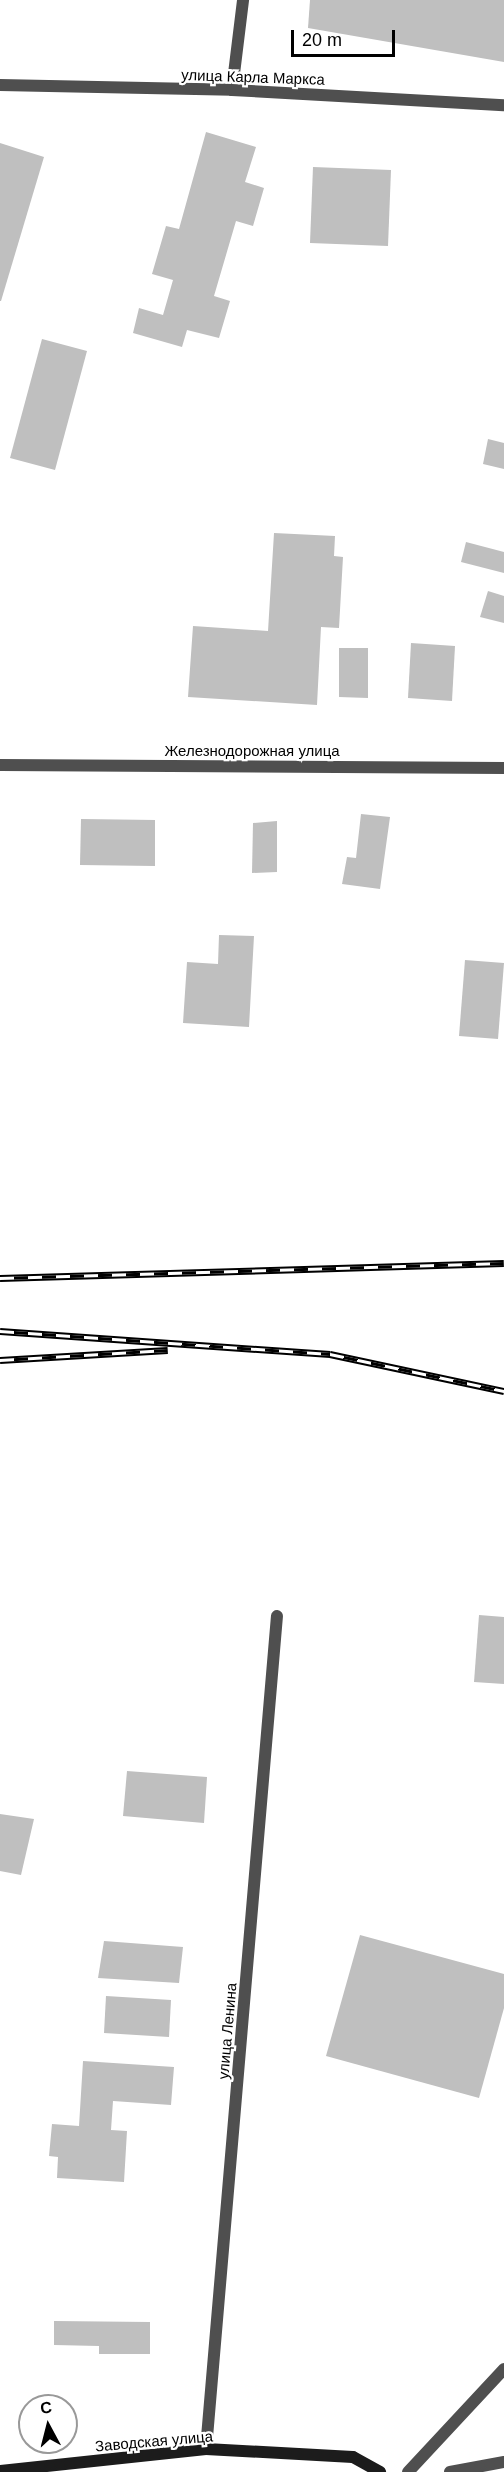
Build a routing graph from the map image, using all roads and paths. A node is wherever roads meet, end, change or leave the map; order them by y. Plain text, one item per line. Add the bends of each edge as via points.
1 (243, 0) edge
2 (0, 86) edge
3 (232, 90) junction
4 (504, 105) edge
5 (0, 765) edge
6 (504, 768) edge
7 (278, 1616) dead end
8 (504, 2369) edge
9 (206, 2449) junction
10 (504, 2462) edge
11 (0, 2471) edge
12 (380, 2472) edge
13 (408, 2472) edge
14 (450, 2472) edge

1 - 3 street
2 - 3 street, улица Карла Маркса
3 - 4 street, улица Карла Маркса
5 - 6 street, Железнодорожная улица
7 - 9 street, улица Ленина
8 - 13 street
9 - 11 main road, Заводская улица
9 - 12 main road, Заводская улица via 353,2457
10 - 14 street

